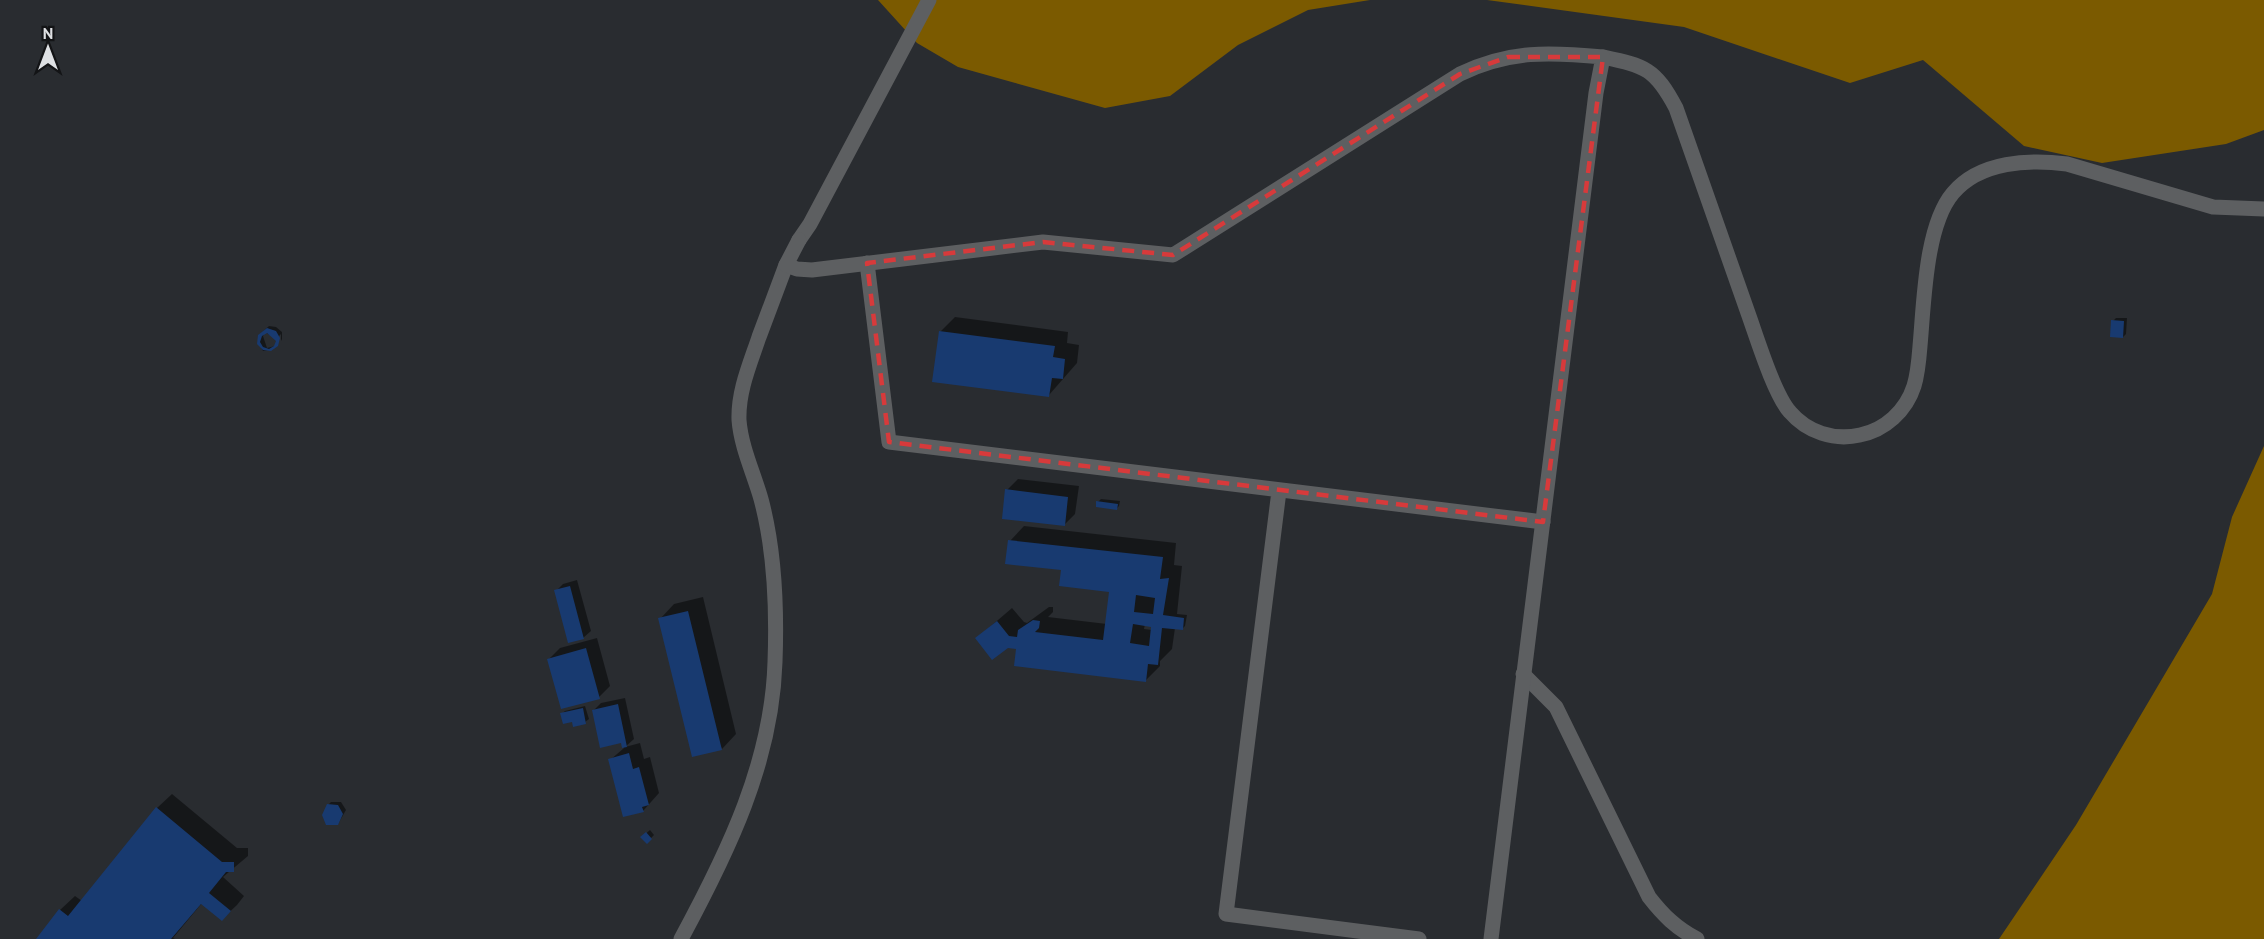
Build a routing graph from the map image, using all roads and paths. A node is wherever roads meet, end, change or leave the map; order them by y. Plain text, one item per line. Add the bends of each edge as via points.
1 (929, 0) edge
2 (1603, 57) junction
3 (2264, 209) edge
4 (867, 263) junction
5 (786, 265) junction
6 (1279, 491) junction
7 (1543, 522) junction
8 (1523, 674) junction
9 (681, 939) edge
10 (1419, 939) edge
11 (1491, 939) edge
12 (1697, 939) edge

1 - 5 street
2 - 3 street via 1653,73 1669,95 1782,402 1812,430 1836,437 1876,430 1890,422 1909,399 1917,373 1928,266 1938,222 1953,193 1973,177 2006,165 2055,162 2213,207
2 - 4 street via 1528,54 1490,61 1468,70 1173,255 1043,242
2 - 7 street
4 - 5 street via 812,270
4 - 6 street via 889,442
5 - 9 street via 745,378 739,422 761,500 772,564 775,663 768,726 740,821
6 - 7 street
6 - 10 street via 1226,914
7 - 8 street
8 - 11 street
8 - 12 street via 1556,707 1649,897 1667,920

